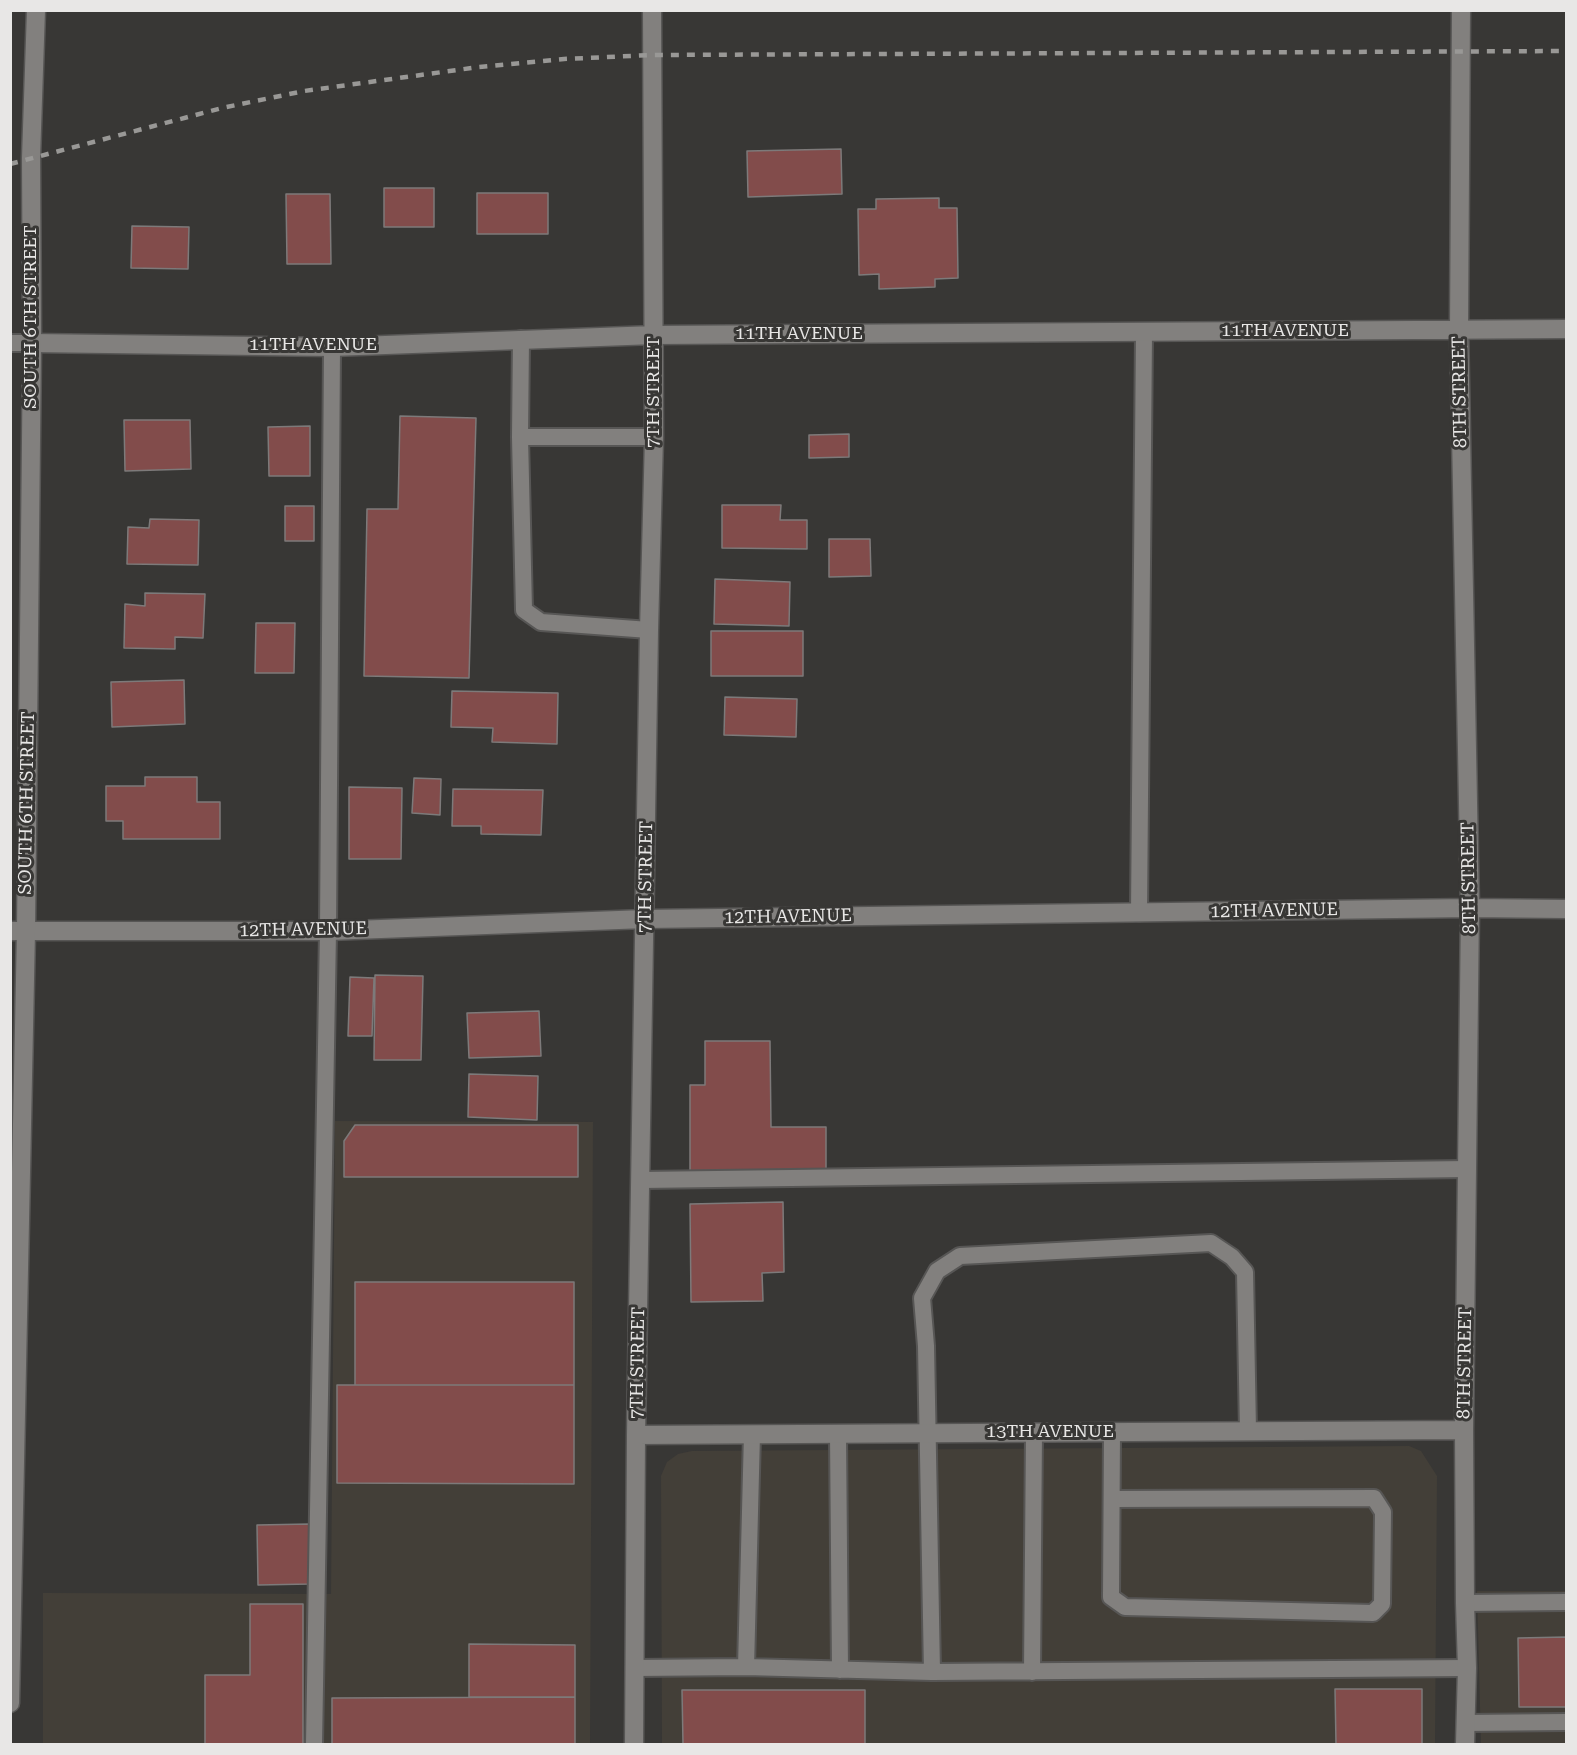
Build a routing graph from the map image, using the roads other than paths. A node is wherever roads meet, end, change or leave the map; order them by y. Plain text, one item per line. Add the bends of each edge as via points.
1 (36, 10) edge
2 (652, 10) edge
3 (1461, 10) edge
4 (1459, 329) junction
5 (1566, 329) edge
6 (1144, 332) junction
7 (654, 335) junction
8 (521, 339) junction
9 (10, 343) edge
10 (32, 343) junction
11 (332, 347) junction
12 (520, 437) junction
13 (654, 437) junction
14 (649, 630) junction
15 (1470, 908) junction
16 (1566, 909) edge
17 (1139, 913) junction
18 (645, 919) junction
19 (18, 931) edge
20 (328, 931) junction
21 (1467, 1169) junction
22 (641, 1180) junction
23 (1464, 1430) junction
24 (1248, 1431) junction
25 (1034, 1432) junction
26 (1112, 1432) junction
27 (926, 1433) junction
28 (752, 1434) junction
29 (838, 1434) junction
30 (636, 1435) junction
31 (1112, 1499) junction
32 (1566, 1602) edge
33 (1464, 1603) junction
34 (746, 1667) junction
35 (634, 1668) junction
36 (1467, 1668) junction
37 (840, 1670) junction
38 (932, 1672) junction
39 (1032, 1672) junction
40 (10, 1704) edge
41 (1566, 1722) edge
42 (1465, 1723) junction
43 (314, 1744) edge
44 (634, 1744) edge
45 (1465, 1744) edge

1 - 10 street, SOUTH 6TH STREET via 31,158
2 - 7 street, 7TH STREET
3 - 4 street, 8TH STREET
4 - 5 street, 11TH AVENUE
4 - 6 street, 11TH AVENUE
4 - 15 street, 8TH STREET
6 - 7 street, 11TH AVENUE
6 - 17 lane
7 - 8 street, 11TH AVENUE
7 - 13 street, 7TH STREET
8 - 11 street, 11TH AVENUE
8 - 12 lane
9 - 10 lane
10 - 11 street, 11TH AVENUE
10 - 19 street, SOUTH 6TH STREET
11 - 20 lane
12 - 13 lane
12 - 14 lane via 524,610 541,622
13 - 14 street, 7TH STREET
14 - 18 street, 7TH STREET
15 - 16 street, 12TH AVENUE
15 - 17 street, 12TH AVENUE
15 - 21 street, 8TH STREET
17 - 18 street, 12TH AVENUE
18 - 20 street, 12TH AVENUE
18 - 22 street, 7TH STREET
19 - 20 street, 12TH AVENUE
19 - 40 street, SOUTH 6TH STREET
20 - 43 lane
21 - 22 lane
21 - 23 street, 8TH STREET
22 - 30 street, 7TH STREET
23 - 24 street, 13TH AVENUE
23 - 33 street, 8TH STREET
24 - 26 street, 13TH AVENUE
24 - 27 lane via 1245,1272 1211,1243 960,1256 937,1271 922,1298
25 - 26 street, 13TH AVENUE
25 - 27 street, 13TH AVENUE
25 - 39 lane
26 - 31 lane
27 - 29 street, 13TH AVENUE
27 - 38 lane
28 - 29 street, 13TH AVENUE
28 - 30 street, 13TH AVENUE
28 - 34 lane
29 - 37 lane
30 - 35 street, 7TH STREET
31 - 31 lane via 1111,1597 1125,1607 1373,1613 1382,1604 1383,1512 1374,1498
32 - 33 lane
33 - 36 street, 8TH STREET
34 - 35 lane
34 - 37 lane
35 - 44 street, 7TH STREET
36 - 39 lane
36 - 42 street, 8TH STREET
37 - 38 lane
38 - 39 lane
41 - 42 lane
42 - 45 street, 8TH STREET

